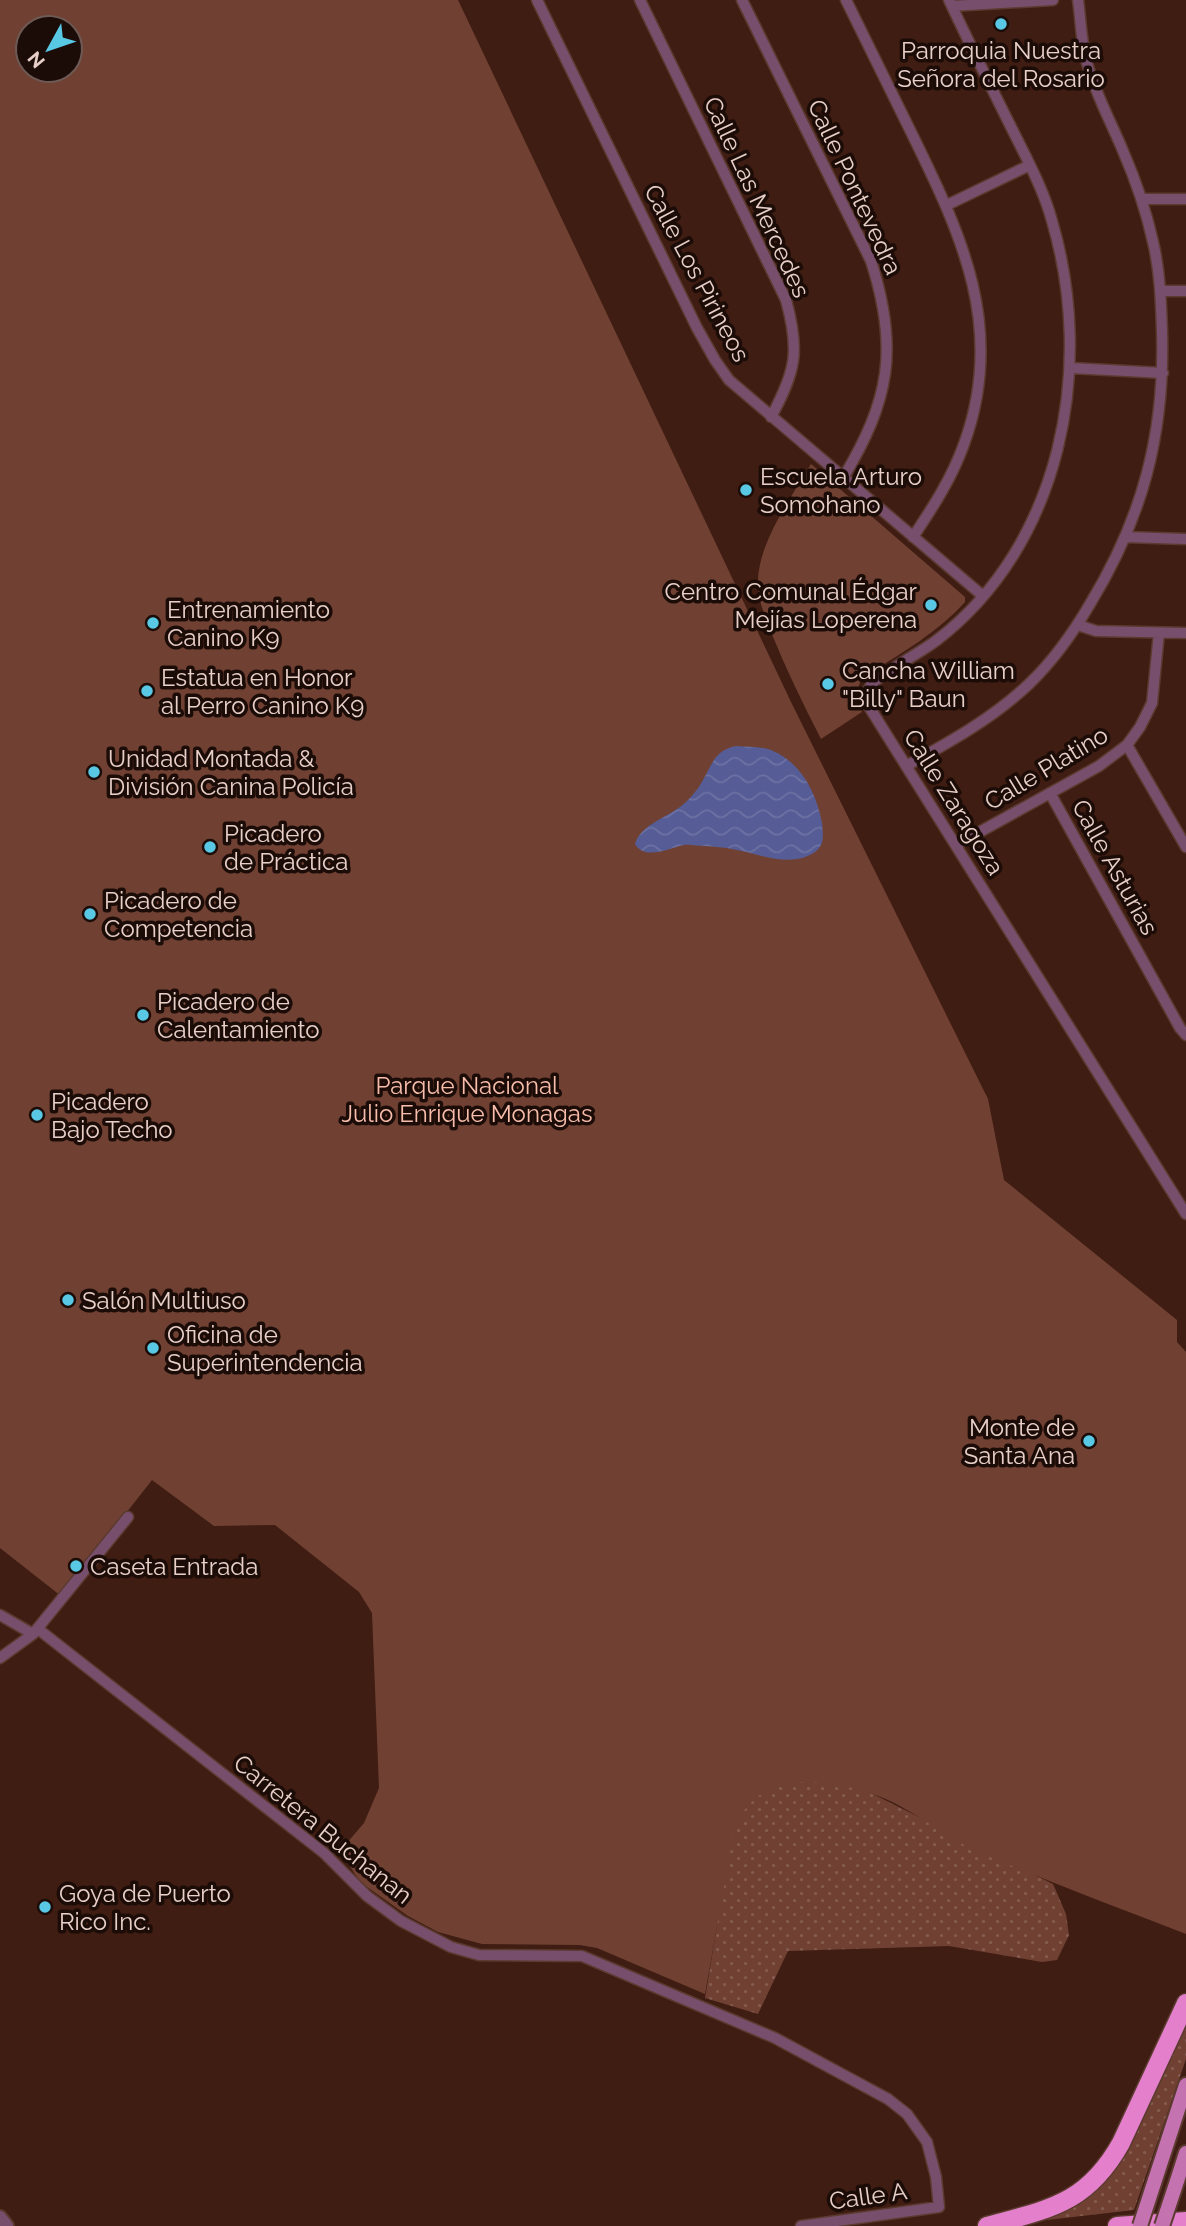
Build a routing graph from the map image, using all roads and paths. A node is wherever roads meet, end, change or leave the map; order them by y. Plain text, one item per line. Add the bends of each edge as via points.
1 (537, 0) edge
2 (640, 0) edge
3 (742, 0) edge
4 (846, 0) edge
5 (1053, 0) edge
6 (1078, 0) edge
7 (950, 3) edge
8 (1030, 165) junction
9 (1142, 199) junction
10 (1186, 199) edge
11 (947, 205) junction
12 (1161, 291) junction
13 (1186, 291) edge
14 (1071, 368) junction
15 (1163, 373) junction
16 (771, 417) junction
17 (843, 478) junction
18 (913, 537) junction
19 (1125, 537) junction
20 (1186, 539) edge
21 (983, 596) junction
22 (1077, 625) junction
23 (1159, 633) junction
24 (1186, 633) edge
25 (1127, 745) junction
26 (906, 766) junction
27 (1050, 793) junction
28 (956, 845) junction
29 (1186, 847) edge
30 (1186, 1035) edge
31 (1186, 1214) edge
32 (128, 1517) dead end
33 (0, 1615) edge
34 (36, 1632) junction
35 (0, 1658) edge
36 (1186, 2003) edge
37 (1186, 2085) edge
38 (1186, 2153) edge
39 (939, 2207) joint
40 (0, 2217) edge
41 (1186, 2221) edge
42 (7, 2226) edge
43 (802, 2226) edge
44 (987, 2226) edge
45 (1117, 2226) edge
46 (1140, 2226) edge
47 (1162, 2226) edge

1 - 16 street, Calle Los Pirineos via 710,352 729,380
2 - 16 street, Calle Las Mercedes via 786,300 795,354 788,386
3 - 17 street, Calle Pontevedra via 871,261 884,305 886,363 881,398 870,430
4 - 11 street
5 - 7 street
6 - 9 street via 1086,61
7 - 8 street, Calle Zaragoza
8 - 11 street
8 - 14 street, Calle Zaragoza via 1052,218 1065,269
9 - 10 street
9 - 12 street
11 - 18 street via 977,299 979,379 954,470
12 - 13 street
12 - 15 street
14 - 15 street
14 - 21 street, Calle Zaragoza via 1063,428 1043,496 1014,554
15 - 19 street via 1150,462
16 - 17 street, Calle Los Pirineos
17 - 18 street, Calle Los Pirineos
18 - 21 street, Calle Los Pirineos
19 - 20 street
19 - 22 street
21 - 26 street, Calle Zaragoza via 944,635 870,687 868,705
22 - 23 street via 1096,631
22 - 26 street via 1046,665 1005,705
23 - 24 street
23 - 25 street, Calle Platino via 1152,703
25 - 27 street, Calle Platino via 1100,766
25 - 29 street
26 - 28 street, Calle Zaragoza
27 - 28 street, Calle Platino
27 - 30 street, Calle Asturias
28 - 31 street, Calle Zaragoza
32 - 34 street
33 - 34 street, Carretera Buchanan
34 - 35 street
34 - 39 street, Carretera Buchanan via 324,1853 367,1896 401,1921 451,1947 479,1955 582,1956 775,2038 888,2099 907,2114 927,2142
36 - 44 highway via 1121,2143 1098,2177 1052,2208
37 - 46 main road, bridge
38 - 47 main road, bridge
39 - 43 street, Calle A
40 - 42 street
41 - 45 highway

